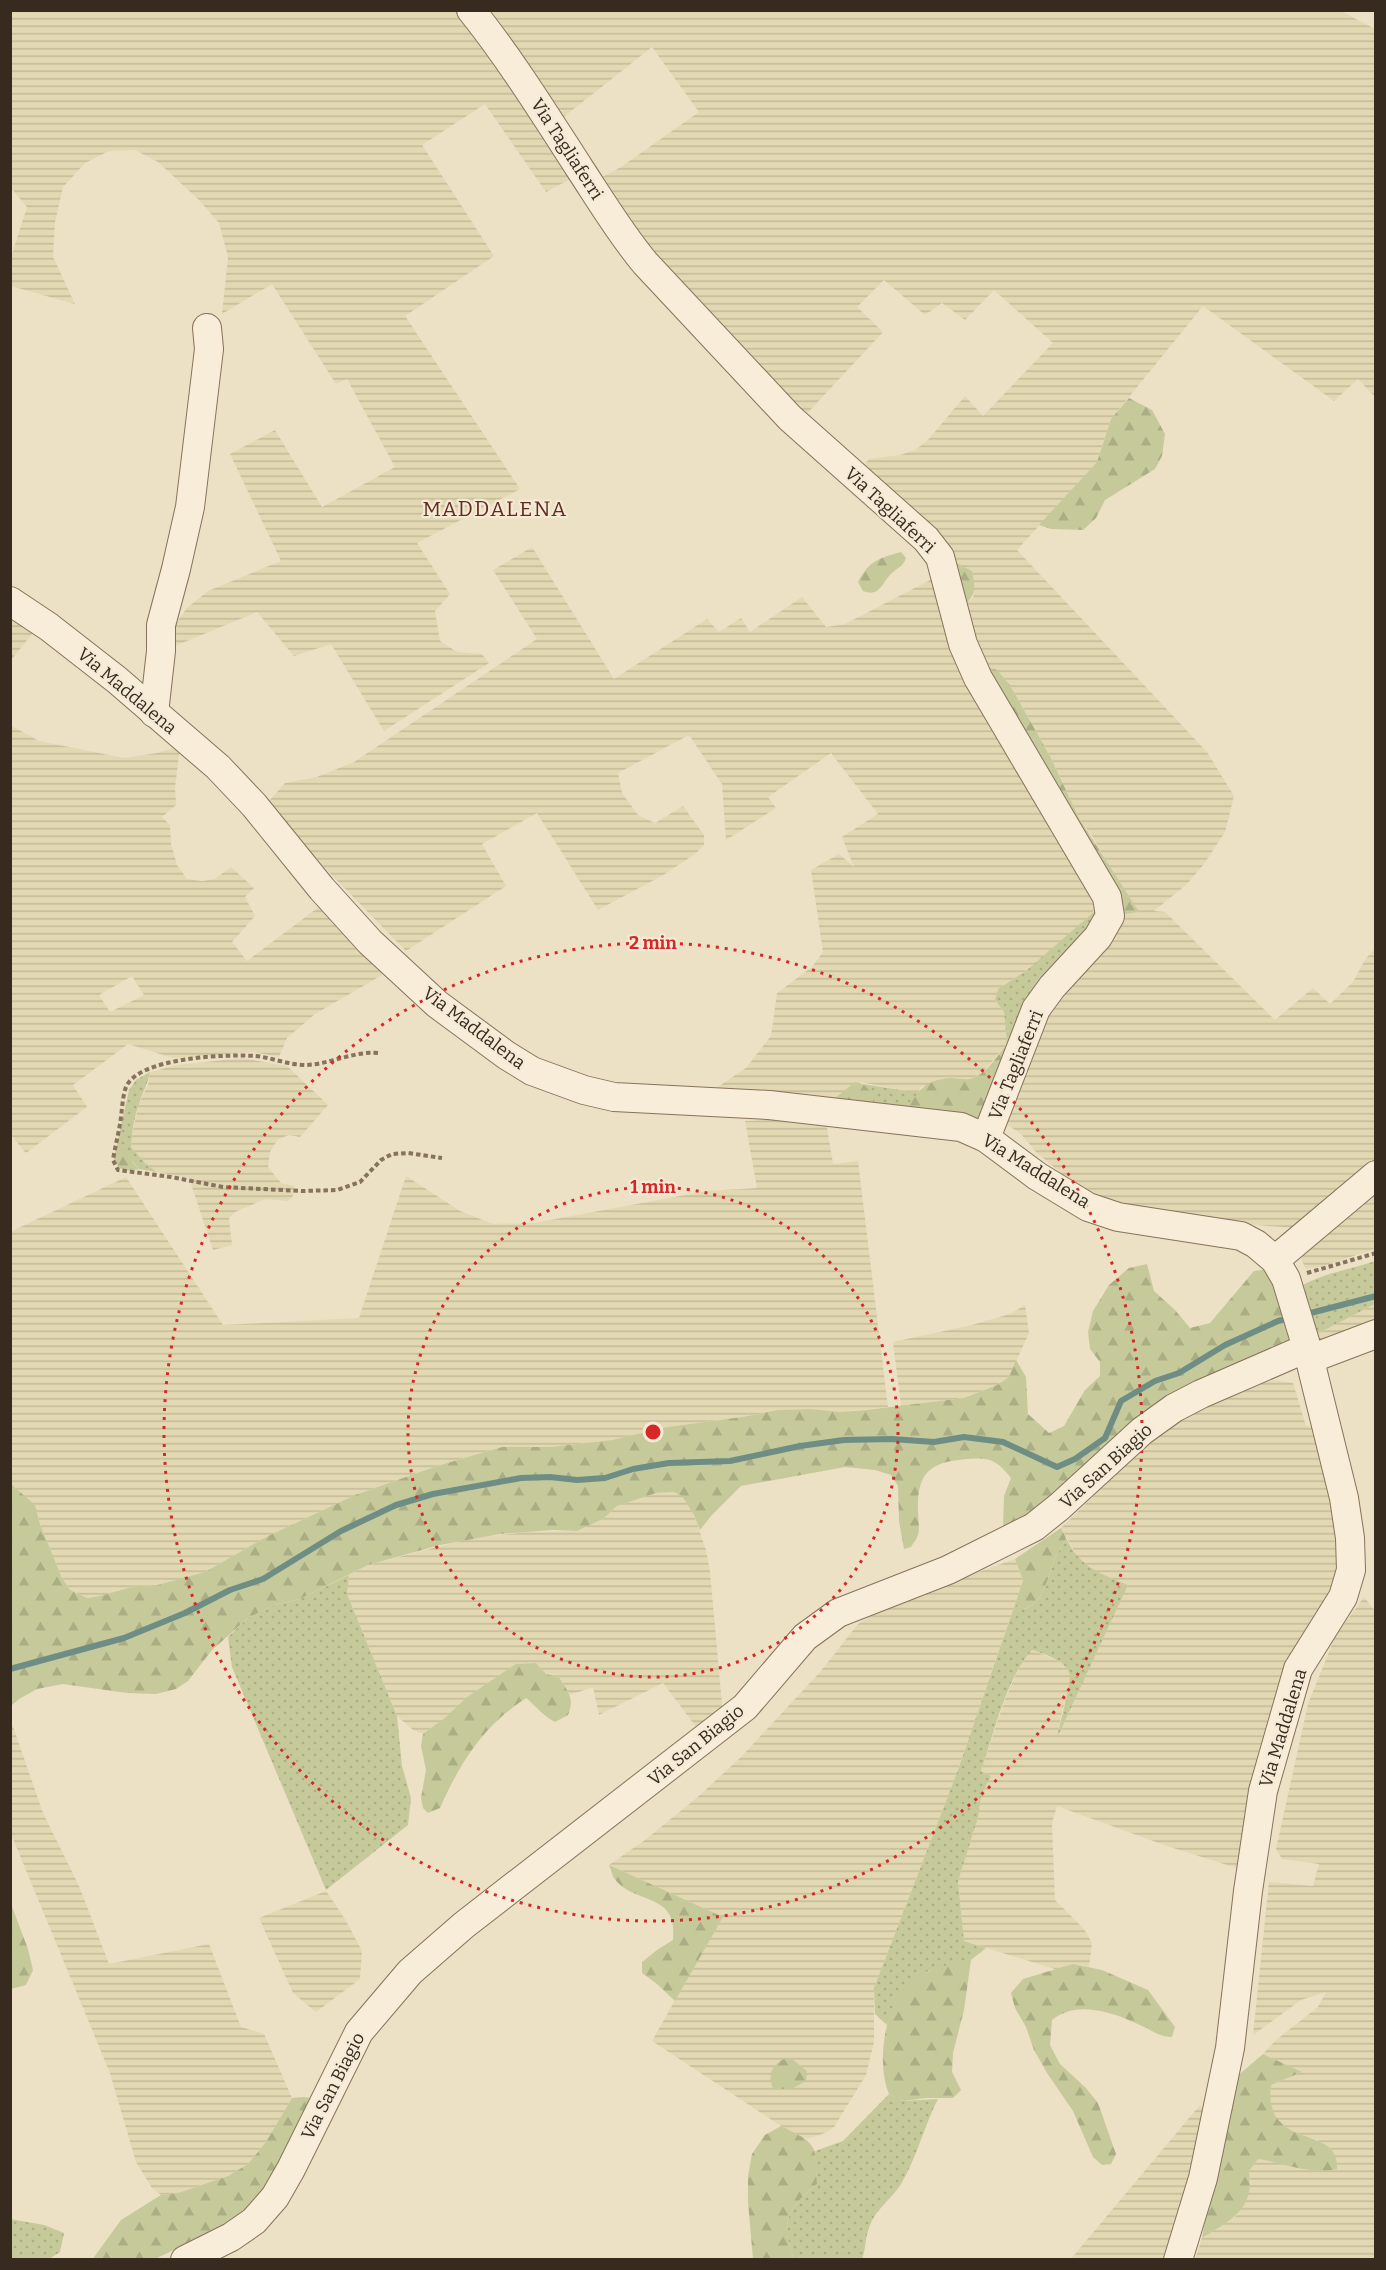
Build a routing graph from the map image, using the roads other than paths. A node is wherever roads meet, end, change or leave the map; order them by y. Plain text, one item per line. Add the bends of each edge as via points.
1 (471, 10) edge
2 (207, 327) dead end
3 (10, 601) edge
4 (154, 713) junction
5 (986, 1138) junction
6 (1376, 1175) edge
7 (1284, 1278) junction
8 (1376, 1334) edge
9 (1307, 1349) junction
10 (185, 2259) edge
11 (1178, 2259) edge

1 - 5 street, Via Tagliaferri via 645,262 790,418 926,539 940,557 963,644 978,678 1107,897 1110,916 1098,937 1036,1009
2 - 4 street via 209,349 190,507 160,625
3 - 4 street, Via Maddalena via 58,633
4 - 5 street, Via Maddalena via 218,767 254,805 370,942 437,1004 532,1071 614,1097 769,1105 875,1116 961,1127
5 - 7 street, Via Maddalena via 1088,1207 1118,1217 1241,1236 1256,1244
6 - 7 street
7 - 9 street, Via Maddalena
8 - 9 street, Via San Biagio
9 - 10 street, Via San Biagio via 1174,1408 1142,1431 1034,1527 948,1570 838,1613 814,1630 783,1660 745,1707 464,1925 410,1972 359,2032 275,2197 254,2221 231,2237
9 - 11 street, Via Maddalena via 1344,1498 1351,1570 1343,1597 1298,1669 1263,1791 1230,2048 1203,2178

